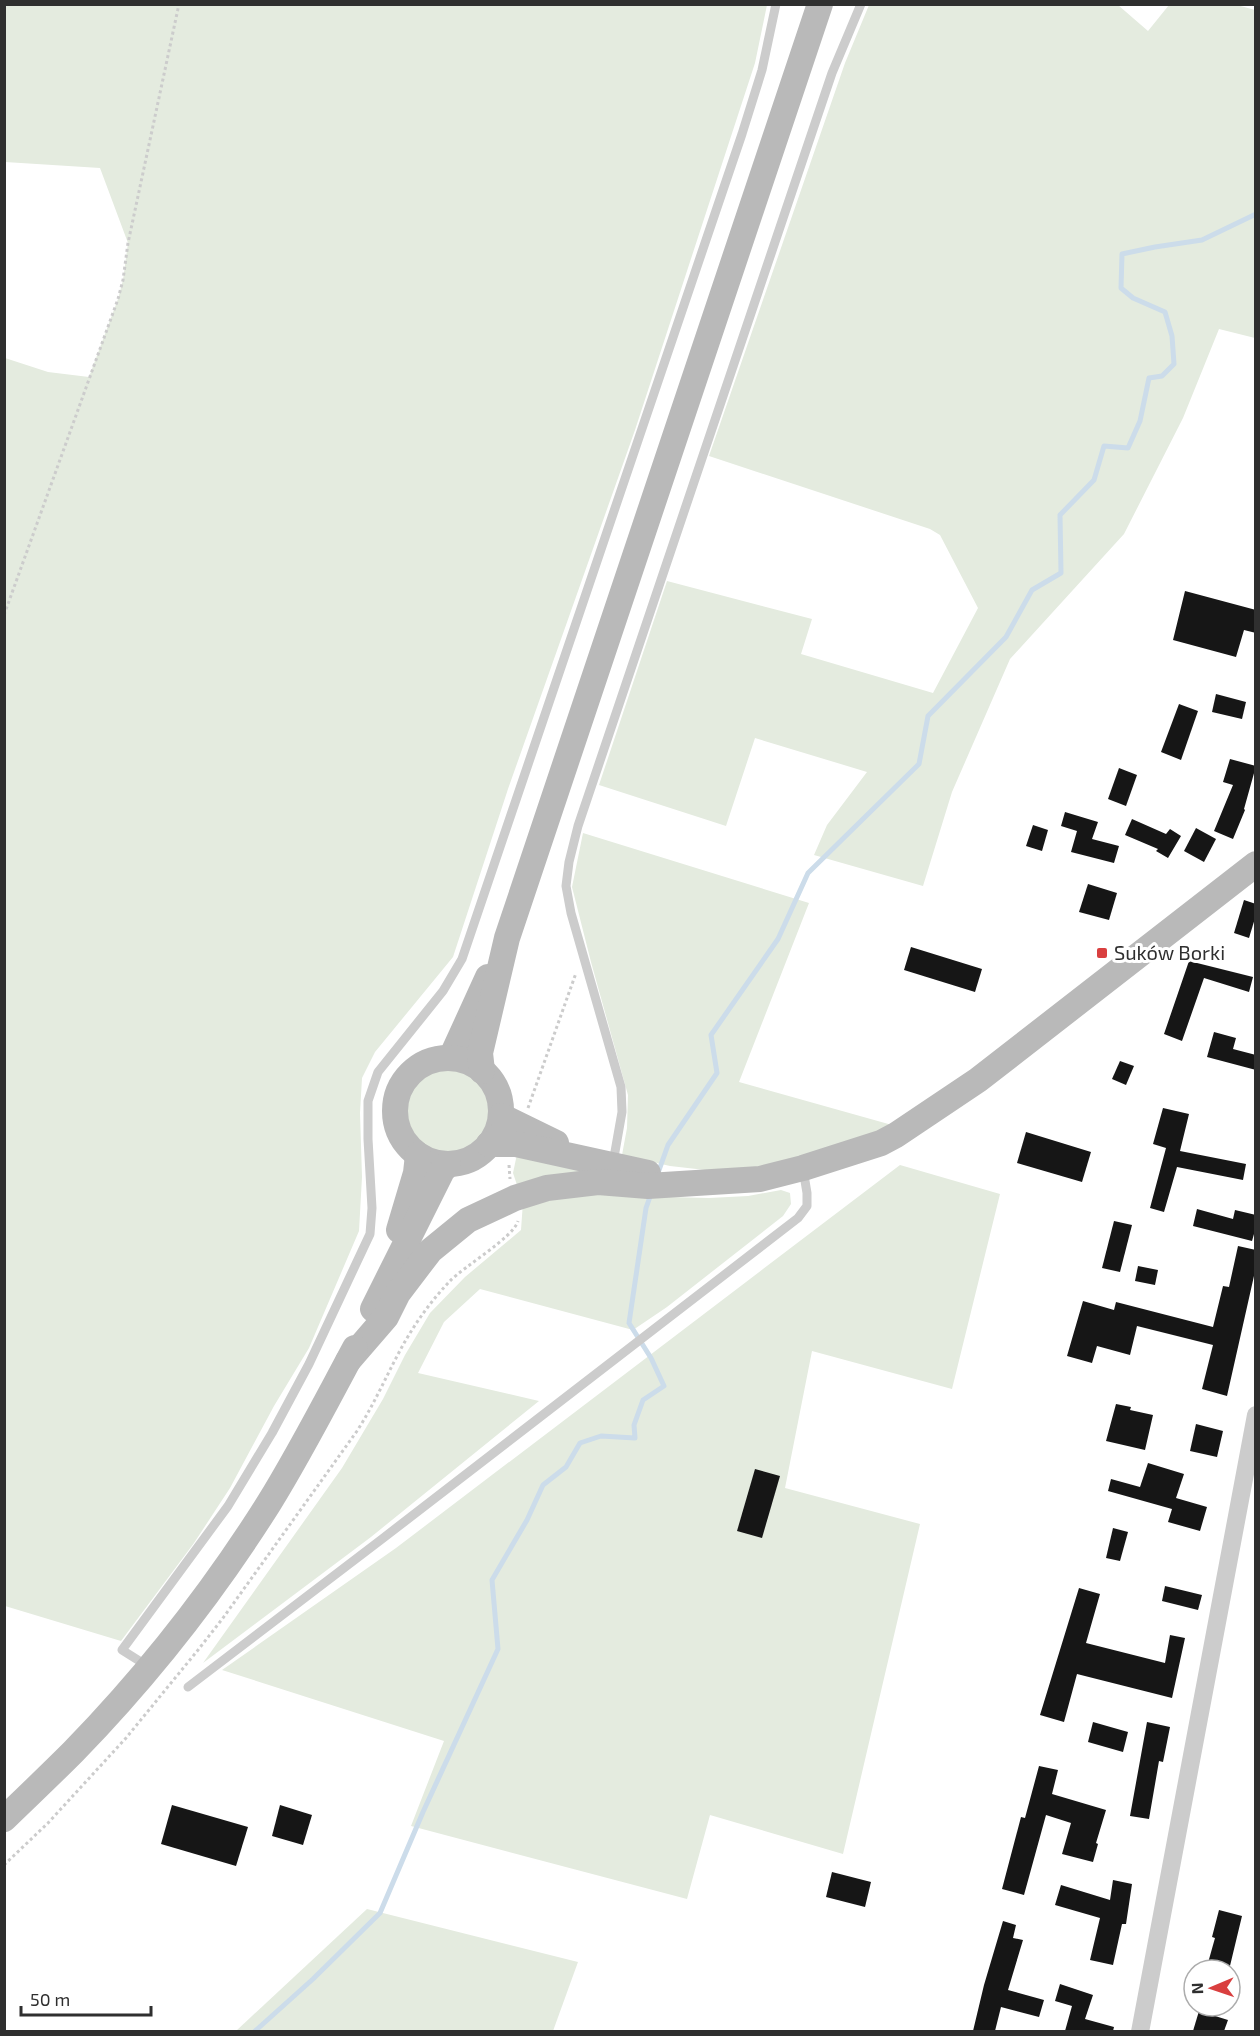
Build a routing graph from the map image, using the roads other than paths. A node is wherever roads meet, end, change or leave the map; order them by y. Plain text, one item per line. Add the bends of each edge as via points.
1 (776, 4) edge
2 (820, 4) edge
3 (861, 4) edge
4 (1256, 864) edge
5 (507, 938) junction
6 (451, 1058) junction
7 (482, 1071) junction
8 (501, 1116) junction
9 (489, 1144) junction
10 (418, 1155) junction
11 (583, 1157) junction
12 (448, 1164) junction
13 (612, 1165) junction
14 (802, 1168) junction
15 (656, 1180) junction
16 (383, 1286) junction
17 (348, 1361) junction
18 (1256, 1415) edge
19 (150, 1667) junction
20 (188, 1687) dead end
21 (4, 1819) edge
22 (1140, 2031) edge

1 - 19 lane via 762,70 742,134 462,959 443,992 378,1072 368,1101 370,1234 309,1364 234,1497 122,1650
2 - 5 main road
3 - 13 lane via 832,73 569,862 566,886 571,913 621,1087 622,1112
4 - 14 main road via 955,1096 880,1143
5 - 6 main road
5 - 7 main road via 480,1053
6 - 7 main road
6 - 10 main road via 418,1067 398,1094 398,1128
7 - 8 main road via 497,1091
8 - 9 main road
8 - 11 main road
9 - 11 main road via 516,1144
9 - 12 main road via 471,1159
10 - 12 main road
10 - 16 main road
11 - 13 main road
12 - 16 main road
13 - 15 main road
14 - 15 main road via 760,1179
14 - 20 lane via 807,1206 798,1218
15 - 17 main road via 547,1188 514,1198 468,1220 430,1251 398,1293 386,1317
16 - 17 main road
17 - 19 main road via 269,1503
18 - 22 street
19 - 21 main road via 74,1751

